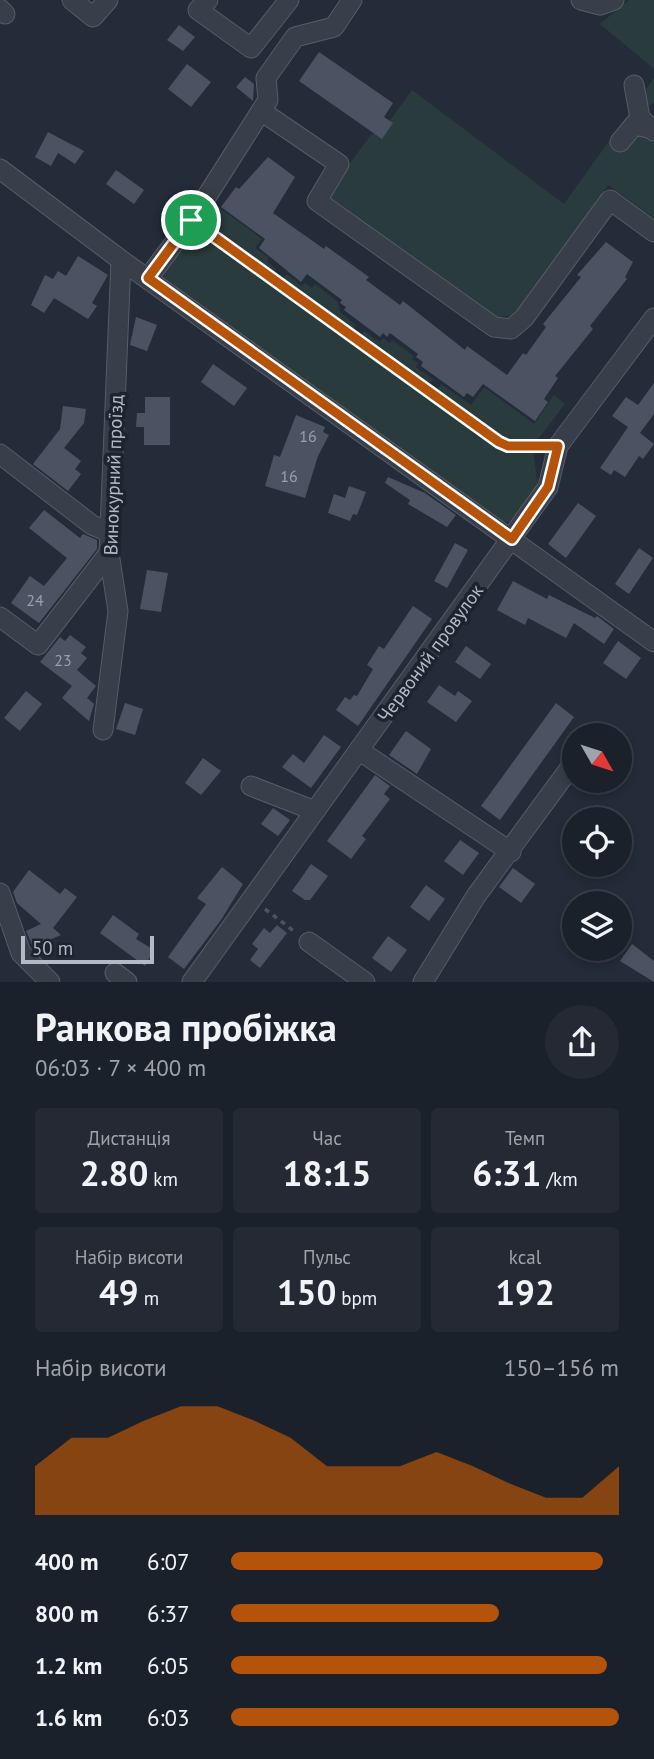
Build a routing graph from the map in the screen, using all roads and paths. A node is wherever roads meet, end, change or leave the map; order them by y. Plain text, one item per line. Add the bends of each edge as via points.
1 (72, 0) edge
2 (108, 0) edge
3 (208, 0) edge
4 (352, 0) edge
5 (581, 0) edge
6 (614, 0) edge
7 (285, 5) edge
8 (313, 33) junction
9 (634, 85) dead end
10 (261, 111) junction
11 (651, 129) edge
12 (620, 142) dead end
13 (0, 169) edge
14 (191, 220) junction
15 (654, 232) edge
16 (121, 260) junction
17 (148, 278) junction
18 (654, 318) edge
19 (558, 446) junction
20 (0, 454) edge
21 (109, 532) junction
22 (512, 539) junction
23 (108, 553) junction
24 (0, 617) edge
25 (654, 642) edge
26 (103, 730) dead end
27 (360, 751) junction
28 (562, 779) edge
29 (251, 786) dead end
30 (315, 811) junction
31 (511, 852) junction
32 (0, 893) edge
33 (251, 900) junction
34 (309, 943) joint
35 (50, 982) edge
36 (192, 982) edge
37 (365, 982) edge
38 (423, 982) edge

1 - 2 street via 93,17
3 - 7 street via 198,10 251,48
4 - 8 street via 334,27
5 - 6 street via 600,5
7 - 8 street
8 - 10 street via 295,37 266,78 268,100
9 - 11 street via 638,112
10 - 14 street
10 - 15 street via 339,164 317,201 495,327 511,329 524,318 610,200
11 - 12 street via 634,125
13 - 16 street
14 - 17 street
14 - 19 path via 499,442
16 - 17 street
16 - 21 street, Винокурний проїзд
17 - 22 street
18 - 19 street, Червоний провулок
19 - 22 street, Червоний провулок via 548,487
20 - 21 street via 92,525
21 - 23 street, Винокурний проїзд
22 - 25 street
22 - 27 street, Червоний провулок
23 - 24 street via 38,645
23 - 26 street, Винокурний проїзд via 118,611
27 - 30 street, Червоний провулок
27 - 31 street
28 - 31 street
29 - 30 street
30 - 33 street, Червоний провулок
31 - 38 street via 476,896
32 - 35 street via 21,953
33 - 34 path
33 - 36 street, Червоний провулок
34 - 37 street

